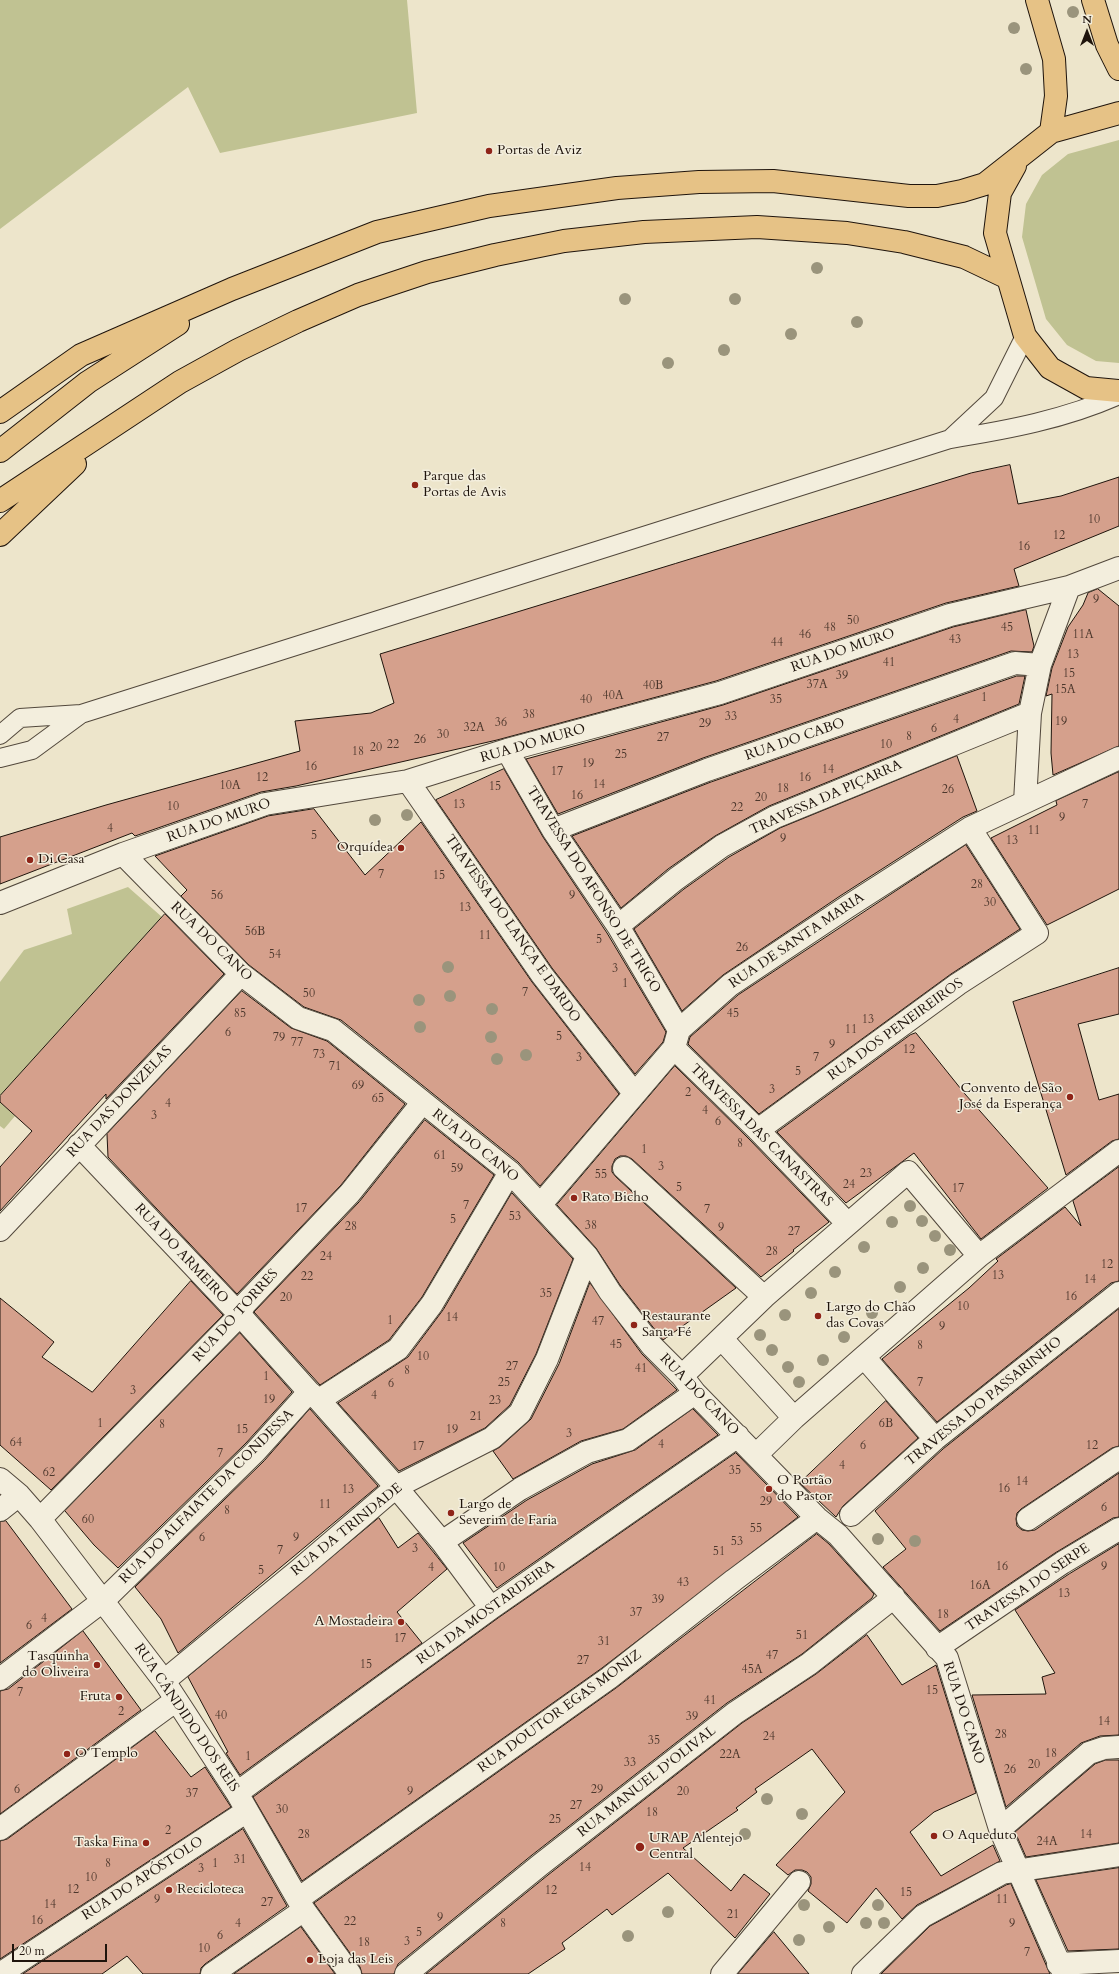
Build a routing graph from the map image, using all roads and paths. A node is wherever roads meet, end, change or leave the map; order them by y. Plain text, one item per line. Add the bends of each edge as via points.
1 (1037, 0) edge
2 (1093, 0) edge
3 (1119, 69) edge
4 (1119, 113) edge
5 (1051, 132) junction
6 (1020, 158) junction
7 (1008, 278) junction
8 (232, 289) junction
9 (1025, 336) junction
10 (1119, 391) edge
11 (1119, 395) edge
12 (0, 412) edge
13 (121, 421) junction
14 (950, 440) junction
15 (0, 451) edge
16 (0, 501) edge
17 (0, 535) edge
18 (1119, 568) edge
19 (1069, 587) junction
20 (1040, 665) junction
21 (1030, 713) junction
22 (81, 714) junction
23 (0, 735) edge
24 (507, 750) junction
25 (0, 758) edge
26 (1119, 758) edge
27 (408, 781) junction
28 (1025, 802) junction
29 (970, 828) junction
30 (553, 830) junction
31 (123, 854) junction
32 (0, 904) edge
33 (618, 926) junction
34 (241, 974) junction
35 (677, 1039) junction
36 (634, 1093) junction
37 (422, 1104) junction
38 (758, 1130) junction
39 (79, 1145) junction
40 (1119, 1151) edge
41 (624, 1168) dead end
42 (510, 1172) junction
43 (541, 1204) junction
44 (848, 1224) junction
45 (0, 1230) edge
46 (587, 1256) junction
47 (979, 1256) junction
48 (1119, 1293) edge
49 (764, 1297) junction
50 (240, 1315) junction
51 (722, 1339) junction
52 (864, 1357) junction
53 (688, 1385) junction
54 (314, 1396) junction
55 (794, 1418) junction
56 (738, 1436) junction
57 (935, 1439) junction
58 (756, 1455) junction
59 (1119, 1458) edge
60 (0, 1479) edge
61 (396, 1487) junction
62 (19, 1495) junction
63 (0, 1510) edge
64 (851, 1515) dead end
65 (817, 1518) junction
66 (40, 1519) junction
67 (1028, 1519) dead end
68 (1119, 1529) edge
69 (442, 1542) junction
70 (894, 1597) junction
71 (104, 1600) junction
72 (491, 1608) junction
73 (937, 1648) junction
74 (0, 1679) edge
75 (164, 1680) junction
76 (176, 1701) junction
77 (1119, 1747) edge
78 (242, 1802) junction
79 (0, 1829) edge
80 (1000, 1829) junction
81 (1119, 1855) edge
82 (1017, 1871) junction
83 (799, 1882) dead end
84 (301, 1905) junction
85 (1119, 1961) edge
86 (1061, 1969) edge
87 (0, 1974) edge
88 (212, 1974) edge
89 (350, 1974) edge
90 (406, 1974) edge
91 (722, 1974) edge
92 (863, 1974) edge

1 - 5 main road via 1054,59 1056,96
2 - 3 main road via 1107,45
4 - 5 main road
5 - 6 main road
6 - 7 main road via 1000,193 995,233
6 - 8 main road via 985,184 937,196 909,196 773,181 699,182 617,188 489,206 377,232
7 - 9 main road
7 - 13 main road via 964,257 934,248 847,233 757,227 644,232 564,241 427,272 358,295 231,354 180,382
8 - 12 main road via 81,355
8 - 15 main road via 88,382
9 - 10 main road via 1050,368 1086,388
9 - 14 lane via 994,398
11 - 14 lane via 1093,407 1021,427
13 - 16 main road
13 - 17 main road
14 - 22 lane
18 - 19 street, RUA DO MURO
19 - 20 street
19 - 24 street, RUA DO MURO via 950,615 720,693
20 - 21 street
20 - 30 street, RUA DO CABO via 1015,663 707,770
21 - 28 street
21 - 33 street, TRAVESSA DA PIÇARRA via 775,817 711,854
22 - 23 lane via 20,718
22 - 25 lane via 32,750
24 - 27 street, RUA DO MURO
24 - 30 street, TRAVESSA DO AFONSO DE TRIGO
26 - 28 street, RUA DE SANTA MARIA
27 - 31 street, RUA DO MURO via 265,804
27 - 36 street, TRAVESSA DO LANÇA E DARDO via 542,975
28 - 29 street, RUA DE SANTA MARIA
29 - 35 street, RUA DE SANTA MARIA via 730,985
29 - 38 street, RUA DOS PENEIREIROS via 1037,933 958,984
30 - 33 street, TRAVESSA DO AFONSO DE TRIGO
31 - 32 street, RUA DO MURO
31 - 34 street, RUA DO CANO
33 - 35 street, TRAVESSA DO AFONSO DE TRIGO
34 - 37 street, RUA DO CANO via 298,1018 333,1030
34 - 39 street, RUA DAS DONZELAS
35 - 36 street, RUA DE SANTA MARIA
35 - 38 street, TRAVESSA DAS CANASTRAS
36 - 43 street, RUA DE SANTA MARIA
37 - 42 street, RUA DO CANO
37 - 50 street, RUA DO TORRES via 350,1193 244,1305
38 - 44 street, TRAVESSA DAS CANASTRAS
39 - 45 street, RUA DAS DONZELAS
39 - 50 street, RUA DO ARMEIRO
40 - 47 street
41 - 49 street
42 - 43 street, RUA DO CANO
42 - 54 street, RUA DO ALFAIATE DA CONDESSA via 432,1304 398,1349
43 - 46 street, RUA DO CANO
44 - 47 street via 908,1172
44 - 49 street
46 - 53 street, RUA DO CANO via 610,1292 652,1346
46 - 61 street, RUA DA TRINDADE via 547,1359 520,1413 492,1438
47 - 52 street
48 - 57 street, TRAVESSA DO PASSARINHO
49 - 51 street
50 - 54 street, RUA DO ARMEIRO
50 - 66 street, RUA DO TORRES
51 - 53 street
51 - 55 street
52 - 55 street
52 - 57 street
53 - 56 street, RUA DO CANO
53 - 69 street via 628,1440 587,1452 520,1489
54 - 61 street, RUA DO ARMEIRO
54 - 71 street, RUA DO ALFAIATE DA CONDESSA
55 - 58 street
56 - 58 street, RUA DO CANO
56 - 72 street, RUA DA MOSTARDEIRA
57 - 64 street, TRAVESSA DO PASSARINHO
58 - 65 street, RUA DO CANO
59 - 67 street
60 - 62 street, RUA CÂNDIDO DOS REIS
61 - 69 street
61 - 75 street, RUA DA TRINDADE
62 - 63 street
62 - 66 street, RUA CÂNDIDO DOS REIS
65 - 70 street, RUA DO CANO via 838,1535
65 - 84 street, RUA DOUTOR EGAS MONIZ via 608,1678
66 - 71 street, RUA CÂNDIDO DOS REIS
68 - 73 street, TRAVESSA DO SERPE via 1062,1563
69 - 72 street
70 - 73 street, RUA DO CANO
70 - 90 street, RUA MANUEL D'OLIVAL via 809,1664 735,1713 540,1865
71 - 74 street, RUA DO ALFAIATE DA CONDESSA
71 - 75 street, RUA CÂNDIDO DOS REIS
72 - 78 street, RUA DA MOSTARDEIRA
73 - 80 street, RUA DO CANO via 947,1658
75 - 76 street, RUA CÂNDIDO DOS REIS
76 - 78 street, RUA CÂNDIDO DOS REIS
76 - 79 street
77 - 80 street via 1089,1753
78 - 84 street, RUA CÂNDIDO DOS REIS
78 - 87 street, RUA DO APÓSTOLO
80 - 82 street, RUA DO CANO
81 - 82 street
82 - 86 street, RUA DO CANO
82 - 92 street via 1002,1873 923,1916
83 - 91 street
84 - 88 street, RUA DOUTOR EGAS MONIZ
84 - 89 street, RUA CÂNDIDO DOS REIS
85 - 86 street

